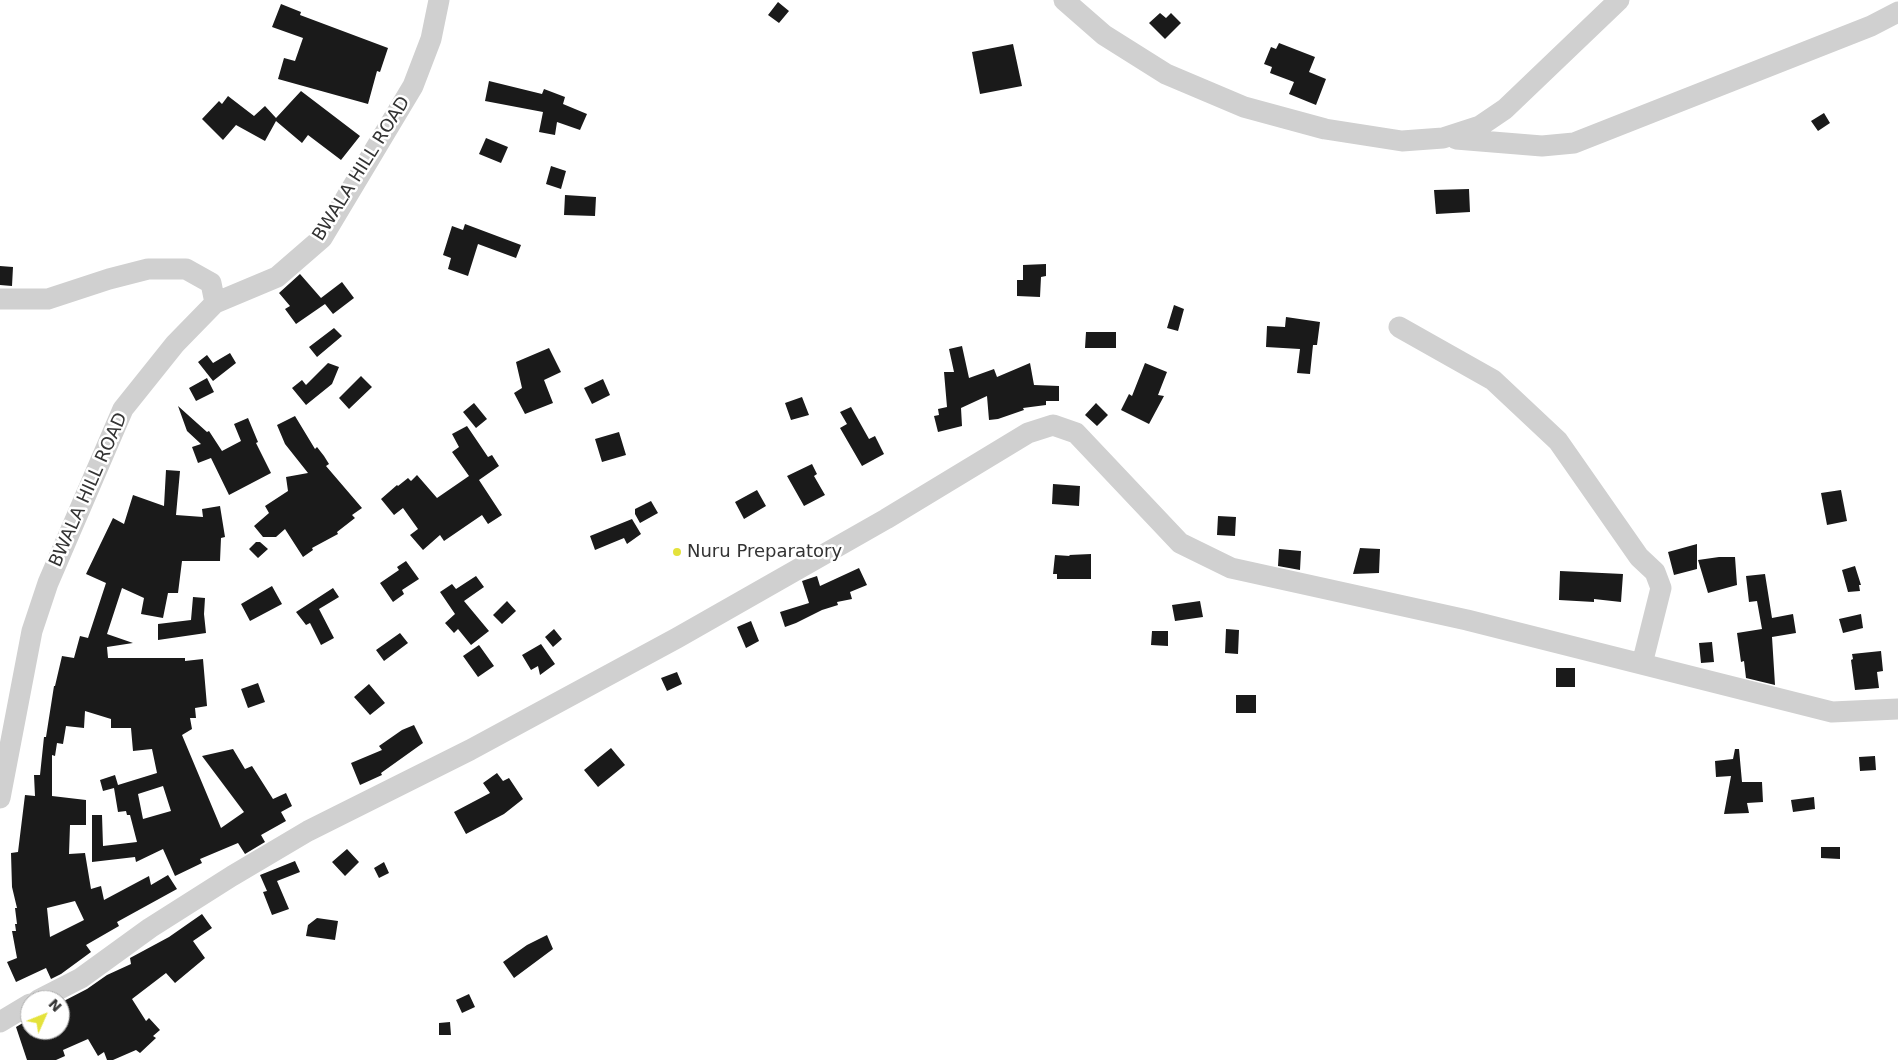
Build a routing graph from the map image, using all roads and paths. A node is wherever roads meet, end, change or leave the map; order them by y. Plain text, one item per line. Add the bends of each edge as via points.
1 (440, 0) edge
2 (1064, 0) edge
3 (1619, 0) edge
4 (1898, 12) edge
5 (1443, 138) junction
6 (0, 299) edge
7 (215, 303) junction
8 (1399, 327) dead end
9 (1642, 664) junction
10 (1898, 710) edge
11 (0, 798) edge
12 (58, 990) edge
13 (20, 1010) edge
14 (0, 1022) edge

1 - 7 street, BWALA HILL ROAD via 431,39 413,86 322,238 277,277
2 - 5 street via 1104,36 1166,74 1244,107 1334,130 1402,140
3 - 5 street via 1505,109 1480,126
4 - 5 street via 1871,26 1574,143 1542,146
6 - 7 street via 48,299 148,269 186,270 211,283
7 - 11 street, BWALA HILL ROAD via 175,344 123,409 84,495 48,582 32,631
8 - 9 street via 1493,380 1558,440 1639,557 1655,572 1661,588
9 - 10 street via 1832,712
9 - 12 street via 1467,620 1231,568 1180,543 1076,433 1053,425 1028,433 668,643 470,750 308,831 150,928 81,978
13 - 14 street

